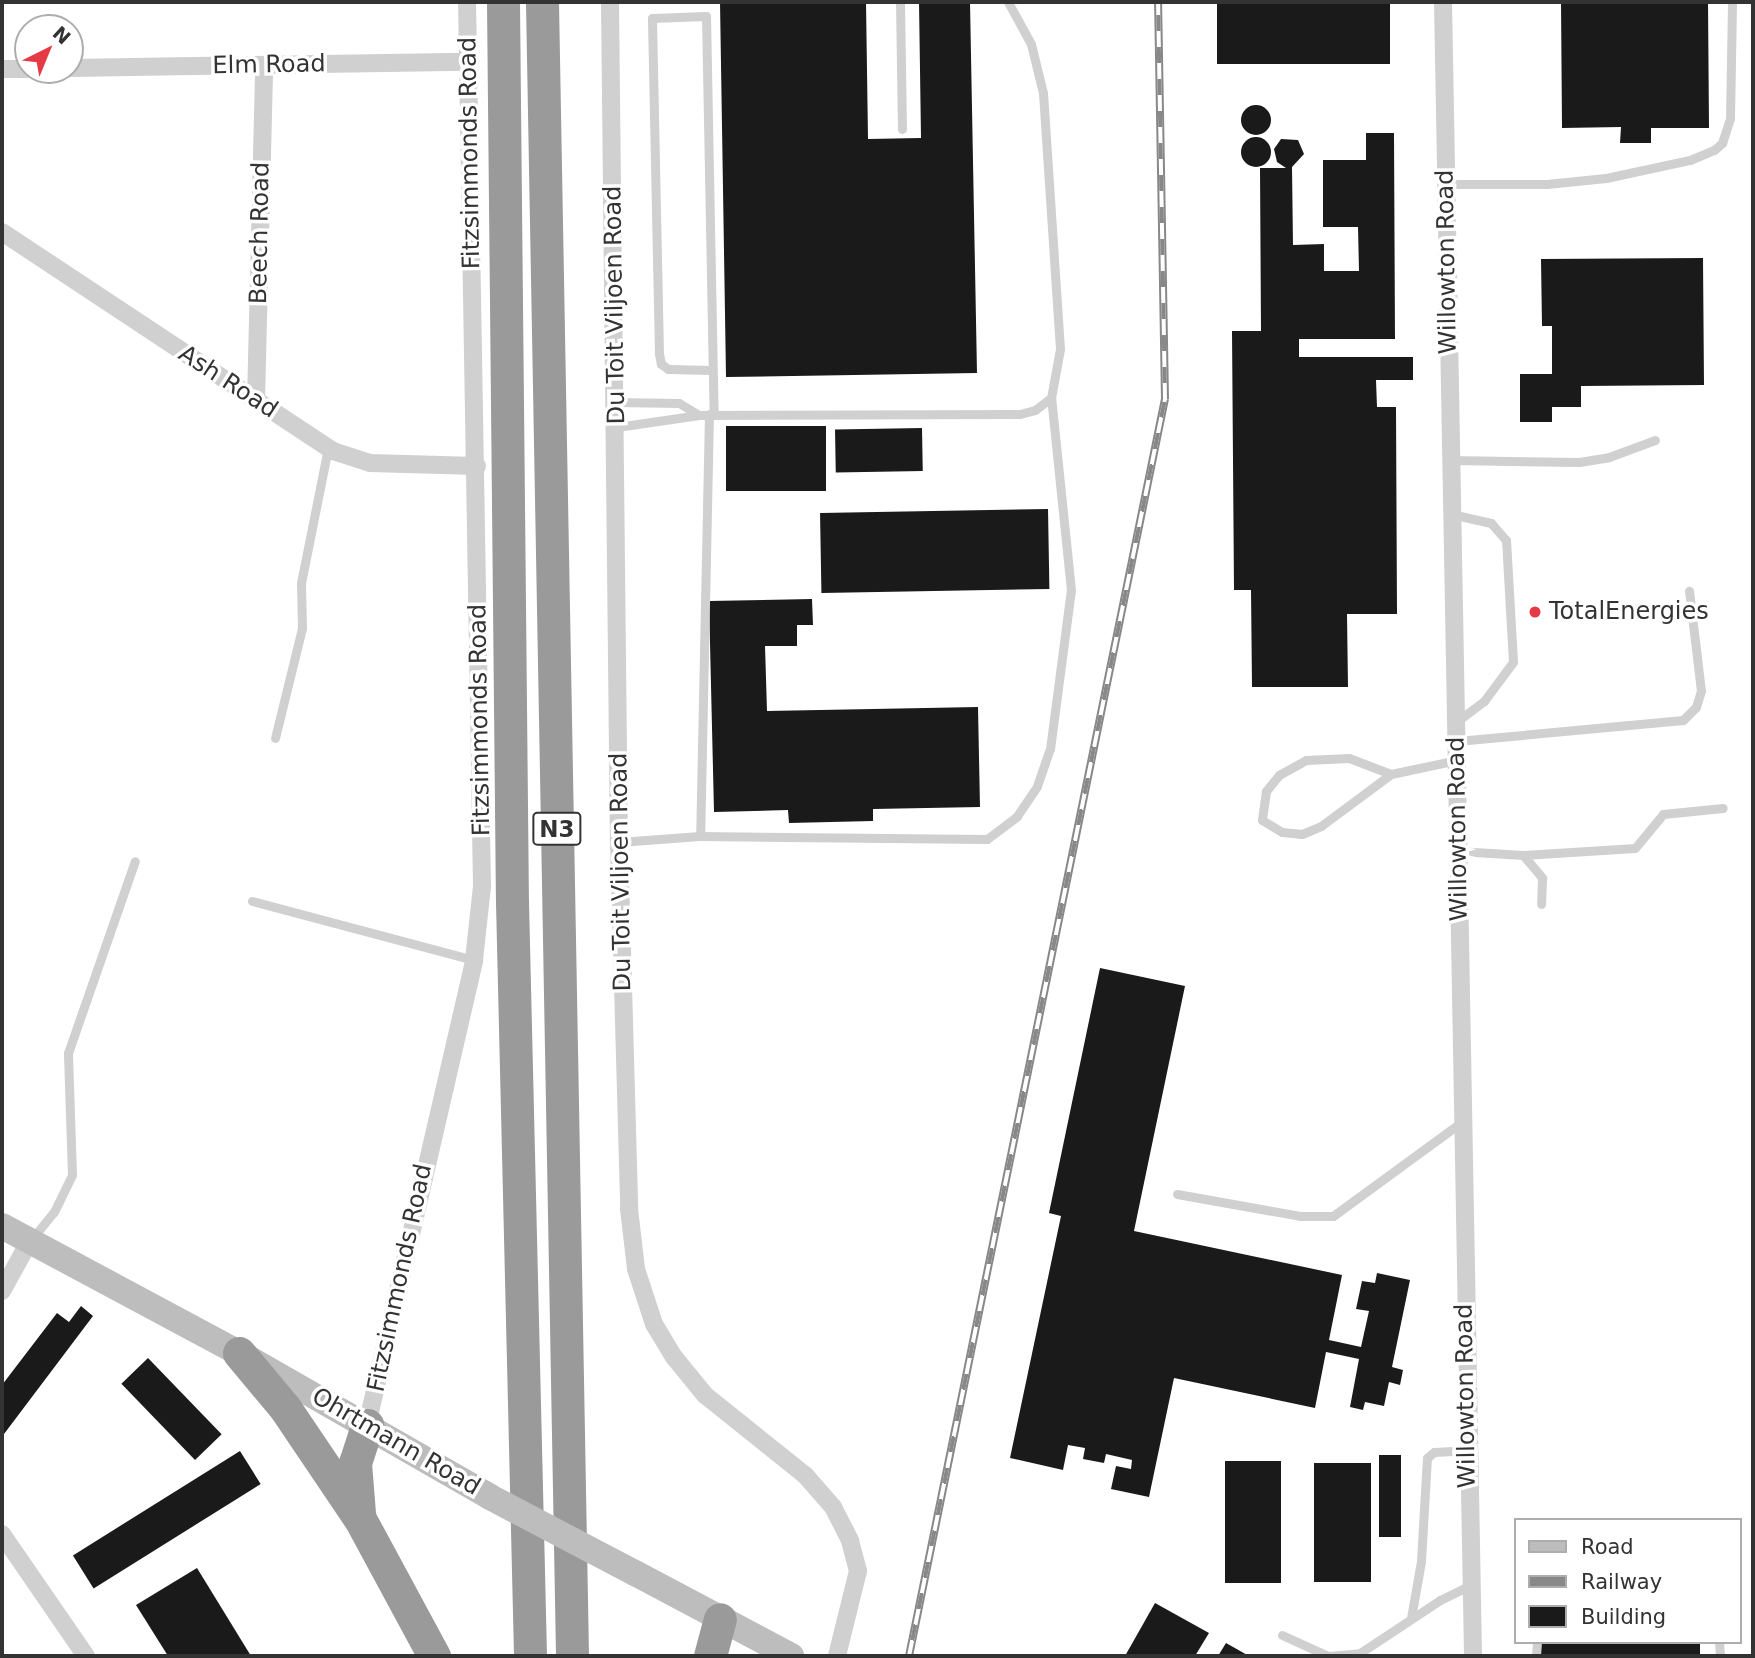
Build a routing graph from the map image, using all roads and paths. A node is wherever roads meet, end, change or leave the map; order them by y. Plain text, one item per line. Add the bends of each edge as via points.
1 (467, 2) edge
2 (503, 2) edge
3 (542, 2) edge
4 (610, 2) edge
5 (900, 2) edge
6 (1008, 2) edge
7 (1443, 2) edge
8 (1731, 2) edge
9 (468, 62) junction
10 (264, 65) junction
11 (84, 68) edge
12 (902, 129) dead end
13 (1446, 184) junction
14 (2, 232) edge
15 (712, 370) junction
16 (1051, 398) junction
17 (256, 401) junction
18 (616, 402) junction
19 (707, 415) junction
20 (617, 427) junction
21 (1655, 440) dead end
22 (328, 447) junction
23 (1450, 460) junction
24 (477, 466) junction
25 (1451, 514) junction
26 (1689, 592) dead end
27 (1456, 722) junction
28 (275, 738) dead end
29 (1457, 741) junction
30 (1457, 760) junction
31 (1391, 774) junction
32 (1723, 808) dead end
33 (700, 836) junction
34 (619, 842) junction
35 (1458, 851) junction
36 (1523, 855) junction
37 (135, 861) dead end
38 (252, 901) dead end
39 (1541, 904) dead end
40 (474, 960) junction
41 (1460, 1124) junction
42 (1177, 1194) dead end
43 (2, 1226) edge
44 (29, 1242) junction
45 (2, 1291) edge
46 (239, 1353) junction
47 (368, 1425) junction
48 (1467, 1450) junction
49 (360, 1519) junction
50 (2, 1534) edge
51 (1471, 1586) junction
52 (1411, 1618) junction
53 (720, 1619) junction
54 (1282, 1635) dead end
55 (86, 1656) edge
56 (435, 1656) edge
57 (530, 1656) edge
58 (572, 1656) edge
59 (710, 1656) edge
60 (791, 1656) edge
61 (837, 1656) edge
62 (1473, 1656) edge

1 - 9 street, Fitzsimmonds Road
2 - 57 highway, N3 via 512,916
3 - 58 highway, N3
4 - 18 street, Du Toit Viljoen Road
5 - 12 lane
6 - 16 lane via 1031,44 1043,93 1060,349
7 - 13 street, Willowton Road
8 - 13 lane via 1730,118 1722,143 1714,150 1690,160 1606,178 1547,184
9 - 10 street, Elm Road
9 - 24 street, Fitzsimmonds Road
10 - 11 street, Elm Road
10 - 17 street, Beech Road
13 - 23 street, Willowton Road
14 - 17 street, Ash Road
15 - 15 lane via 706,16 652,18 659,354 668,369
15 - 19 lane
16 - 19 lane via 1020,414
16 - 33 lane via 1071,590 1050,749 1037,786 1017,816 987,839
17 - 22 street, Ash Road
18 - 19 lane via 679,403
18 - 20 street, Du Toit Viljoen Road
19 - 20 lane
19 - 33 lane
20 - 34 street, Du Toit Viljoen Road
21 - 23 lane via 1609,457 1579,462
22 - 24 street, Ash Road via 370,463
22 - 28 lane via 301,583 302,628
23 - 25 street, Willowton Road
24 - 40 street, Fitzsimmonds Road via 482,874
25 - 27 street, Willowton Road
25 - 27 lane via 1491,523 1506,540 1513,662 1484,701
26 - 29 lane via 1701,691 1696,707 1683,720
27 - 29 street, Willowton Road
29 - 30 street, Willowton Road
30 - 31 lane
30 - 35 street, Willowton Road
31 - 31 lane via 1321,826 1302,834 1282,832 1262,820 1266,791 1279,775 1306,760 1349,758
32 - 36 lane via 1663,814 1635,848
33 - 34 lane
34 - 61 street, Du Toit Viljoen Road via 629,1209 636,1269 654,1324 705,1395 805,1475 833,1507 850,1541 858,1572
35 - 36 lane
35 - 41 street, Willowton Road
36 - 39 lane via 1542,878
37 - 44 lane via 68,1053 72,1175 54,1212
38 - 40 lane
40 - 47 street, Fitzsimmonds Road
41 - 42 lane via 1333,1216 1300,1216
41 - 48 street, Willowton Road
43 - 44 main road, Ohrtmann Road
44 - 45 street
44 - 46 main road, Ohrtmann Road
46 - 47 main road, Ohrtmann Road
46 - 49 highway via 285,1408
47 - 49 highway via 355,1464
47 - 53 main road, Ohrtmann Road, bridge via 491,1497
48 - 51 street, Willowton Road
48 - 52 lane via 1434,1452 1427,1458 1423,1537
49 - 56 highway
50 - 55 street
51 - 52 lane
51 - 62 street, Willowton Road
52 - 54 lane via 1377,1643 1345,1655 1328,1656
53 - 59 highway
53 - 60 main road, Ohrtmann Road

